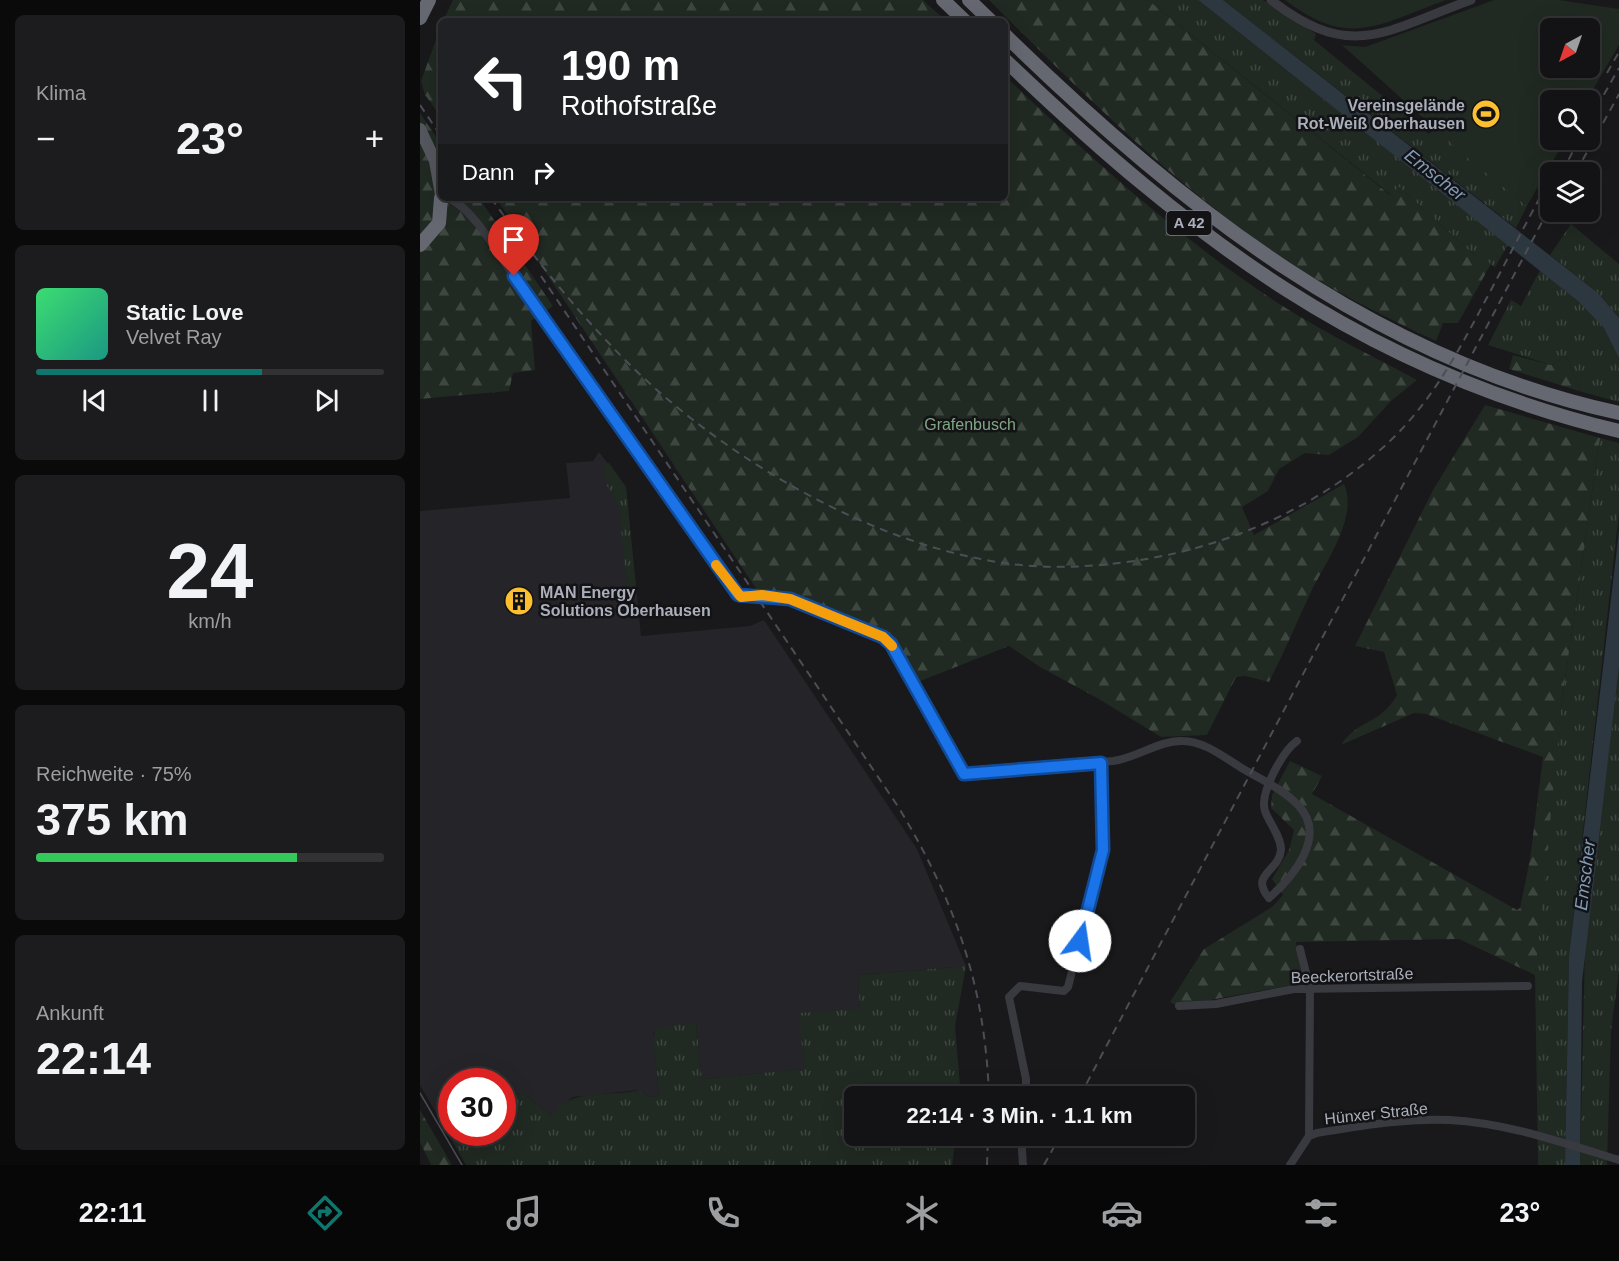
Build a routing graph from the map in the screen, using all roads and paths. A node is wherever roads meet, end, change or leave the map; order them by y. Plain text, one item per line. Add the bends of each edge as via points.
1 (429, 0) edge
2 (943, 0) edge
3 (969, 0) edge
4 (1271, 0) edge
5 (1471, 0) edge
6 (420, 18) edge
7 (962, 18) edge
8 (988, 18) edge
9 (1008, 38) edge
10 (1008, 63) edge
11 (420, 129) edge
12 (438, 178) edge
13 (440, 201) edge
14 (441, 201) edge
15 (453, 201) edge
16 (420, 238) edge
17 (420, 244) edge
18 (1619, 413) edge
19 (1619, 431) edge
20 (1297, 741) dead end
21 (1101, 763) junction
22 (1300, 949) dead end
23 (1528, 986) dead end
24 (1310, 989) junction
25 (1179, 1006) dead end
26 (1026, 1086) edge
27 (1309, 1136) junction
28 (1022, 1146) edge
29 (1619, 1161) edge
30 (1023, 1165) edge
31 (1290, 1165) edge

1 - 6 highway
2 - 7 highway
3 - 8 highway
4 - 5 street via 1310,27 1355,37 1392,30
9 - 18 highway, A 42 via 1097,123 1214,220 1298,278 1406,337 1504,379
10 - 19 highway, A 42 via 1095,144 1203,234 1307,304 1398,353 1499,395
11 - 12 main road via 435,161
13 - 16 highway via 436,221
14 - 17 highway via 439,223
15 - 21 street via 482,232 736,594 790,599 883,637 891,644 964,774
20 - 21 street via 1283,758 1264,797 1264,809 1281,848 1279,858 1262,882 1269,898 1296,870 1309,835 1303,810 1280,791 1225,758 1198,744 1181,741
21 - 26 street via 1103,850 1068,987 1064,991 1020,986 1009,998
22 - 24 street
23 - 24 street, Beeckerortstraße
24 - 25 street, Beeckerortstraße
24 - 27 street
27 - 29 street, Hünxer Straße via 1383,1123 1439,1120 1489,1124
27 - 31 street, Hünxer Straße
28 - 30 street

